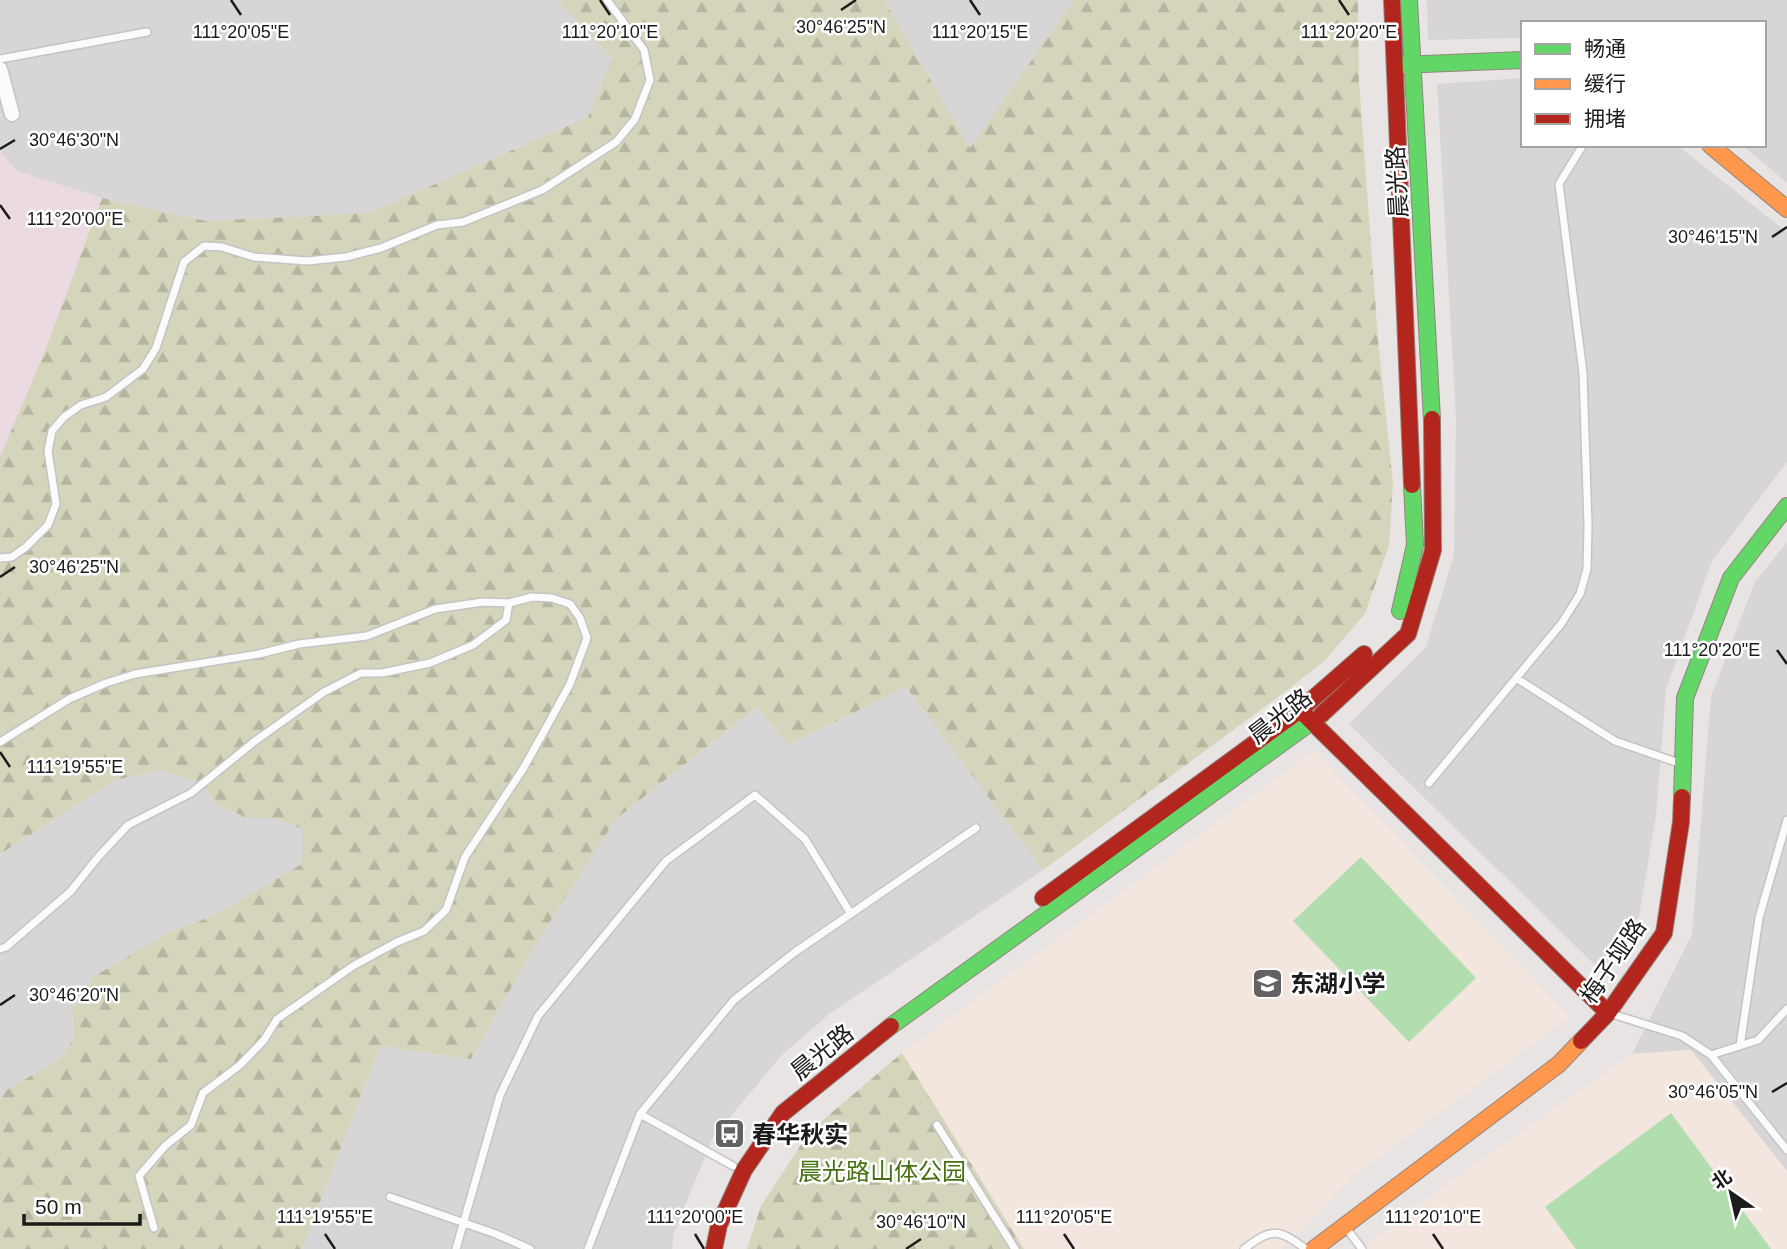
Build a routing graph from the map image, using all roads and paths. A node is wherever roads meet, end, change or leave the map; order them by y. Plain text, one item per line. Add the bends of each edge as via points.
1 (607, 0) edge
2 (1392, 0) edge
3 (1409, 0) edge
4 (147, 32) dead end
5 (0, 60) edge
6 (1521, 60) edge
7 (1414, 64) junction
8 (1393, 65) junction
9 (0, 69) edge
10 (12, 114) dead end
11 (1582, 147) edge
12 (1712, 147) edge
13 (1787, 209) edge
14 (1787, 506) edge
15 (0, 558) edge
16 (509, 603) junction
17 (1516, 678) junction
18 (1300, 710) junction
19 (1313, 722) junction
20 (0, 742) edge
21 (1683, 764) junction
22 (1429, 783) dead end
23 (1787, 820) edge
24 (976, 828) dead end
25 (851, 914) junction
26 (0, 949) edge
27 (1787, 1009) edge
28 (1608, 1013) junction
29 (1740, 1046) junction
30 (1711, 1055) junction
31 (640, 1114) junction
32 (937, 1125) dead end
33 (1787, 1150) edge
34 (733, 1166) junction
35 (390, 1197) dead end
36 (463, 1223) junction
37 (1345, 1226) junction
38 (154, 1228) dead end
39 (456, 1249) edge
40 (530, 1249) edge
41 (588, 1249) edge
42 (701, 1249) edge
43 (714, 1249) edge
44 (1015, 1249) edge
45 (1244, 1249) edge
46 (1306, 1249) edge
47 (1314, 1249) edge
48 (1362, 1249) edge

1 - 15 lane via 644,50 650,80 635,119 616,142 542,190 502,208 346,257 307,261 254,257 204,246 184,262 156,348 143,369 106,397 81,405 52,431 48,452 57,504 48,525 26,547 12,557
2 - 8 main road, 晨光路
3 - 7 main road, 晨光路
4 - 5 lane
6 - 7 main road
7 - 8 main road
7 - 19 main road, 晨光路 via 1432,420 1433,550 1408,634
8 - 18 main road, 晨光路 via 1415,545 1397,625
9 - 10 street
11 - 17 lane via 1559,184 1583,373 1587,569 1580,594 1561,624
12 - 13 main road
14 - 21 main road, 梅子垭路 via 1731,578 1685,698
16 - 20 lane via 435,609 367,636 135,674 68,699
16 - 26 lane via 506,620 473,645 430,663 348,678 255,741 191,793 128,825 70,892
16 - 38 lane via 542,597 570,604 587,638 552,717 465,858 446,911 424,932 353,966 277,1019 240,1065 203,1093 191,1125 139,1176
17 - 21 lane via 1615,741
17 - 22 lane
18 - 19 main road
18 - 34 main road, 晨光路 via 861,1030 775,1102
19 - 28 main road
19 - 43 main road, 晨光路 via 870,1042 783,1113 744,1170 719,1224
21 - 28 main road, 梅子垭路 via 1681,822 1664,933
23 - 29 lane via 1759,918
24 - 25 lane
25 - 31 lane via 734,1000
25 - 36 lane via 805,839 755,794 666,861 538,1016 500,1095
27 - 29 lane via 1758,1040
28 - 30 lane via 1682,1036
28 - 37 main road, 梅子垭路 via 1559,1064
29 - 30 lane
30 - 33 lane
31 - 34 lane
31 - 41 lane
32 - 44 lane
34 - 42 main road, 晨光路 via 707,1218
35 - 36 lane
36 - 39 lane
36 - 40 lane
37 - 47 main road, 梅子垭路
37 - 48 lane
45 - 46 lane via 1268,1234 1283,1233

